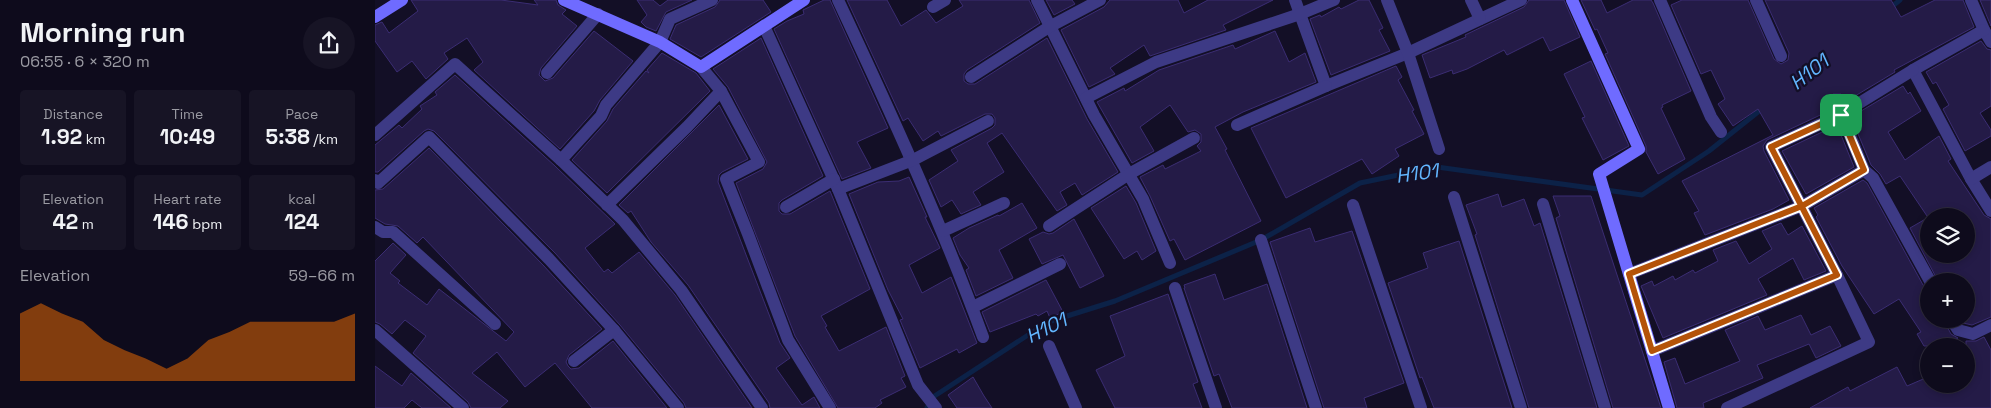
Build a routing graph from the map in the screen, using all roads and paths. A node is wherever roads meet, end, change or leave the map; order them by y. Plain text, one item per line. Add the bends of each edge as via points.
1 (403, 0) edge
2 (564, 0) edge
3 (712, 0) edge
4 (804, 0) edge
5 (838, 0) edge
6 (945, 0) edge
7 (1037, 0) edge
8 (1100, 0) edge
9 (1295, 0) edge
10 (1334, 0) edge
11 (1387, 0) edge
12 (1471, 0) edge
13 (1521, 0) edge
14 (1572, 0) edge
15 (1660, 0) edge
16 (1756, 0) edge
17 (1971, 0) edge
18 (933, 7) dead end
19 (599, 14) junction
20 (1300, 14) junction
21 (375, 16) edge
22 (1480, 19) junction
23 (764, 26) junction
24 (1049, 27) junction
25 (1983, 30) junction
26 (660, 42) junction
27 (1991, 42) edge
28 (1408, 53) junction
29 (1781, 56) dead end
30 (701, 67) junction
31 (1913, 70) junction
32 (547, 73) dead end
33 (971, 77) dead end
34 (1326, 86) junction
35 (721, 91) junction
36 (1086, 98) junction
37 (1836, 101) dead end
38 (1841, 115) junction
39 (988, 121) dead end
40 (1237, 126) dead end
41 (1721, 132) dead end
42 (375, 135) edge
43 (1194, 138) dead end
44 (1439, 149) dead end
45 (561, 160) junction
46 (913, 160) junction
47 (1991, 167) edge
48 (1864, 170) junction
49 (1129, 174) junction
50 (1971, 179) junction
51 (375, 180) edge
52 (836, 184) junction
53 (1454, 197) dead end
54 (1004, 203) dead end
55 (1543, 204) dead end
56 (607, 205) junction
57 (1353, 205) dead end
58 (1802, 206) junction
59 (786, 208) dead end
60 (1991, 210) edge
61 (1049, 226) dead end
62 (375, 227) edge
63 (943, 231) junction
64 (1261, 240) dead end
65 (1169, 263) dead end
66 (1060, 264) dead end
67 (1926, 273) edge
68 (1629, 274) junction
69 (1837, 275) junction
70 (1175, 288) dead end
71 (973, 307) junction
72 (495, 324) dead end
73 (1991, 325) edge
74 (1957, 328) edge
75 (375, 330) edge
76 (614, 330) junction
77 (983, 336) dead end
78 (1049, 346) dead end
79 (1652, 351) junction
80 (574, 361) dead end
81 (463, 408) edge
82 (678, 408) edge
83 (761, 408) edge
84 (830, 408) edge
85 (936, 408) edge
86 (1076, 408) edge
87 (1217, 408) edge
88 (1316, 408) edge
89 (1421, 408) edge
90 (1521, 408) edge
91 (1605, 408) edge
92 (1669, 408) edge
93 (1727, 408) edge

1 - 21 street
2 - 19 street
3 - 26 street via 670,19
4 - 23 street
5 - 46 street
6 - 18 street
7 - 24 street
8 - 24 street
9 - 20 street
10 - 20 street
11 - 28 street
12 - 22 street
13 - 22 street
14 - 68 street via 1639,149 1599,174
15 - 41 street via 1711,117
16 - 29 street
17 - 25 street
19 - 26 street
19 - 32 street
20 - 34 street
20 - 36 street via 1156,62
22 - 28 street
23 - 30 street
23 - 52 street
24 - 33 street
24 - 36 street
25 - 27 street
25 - 31 street
26 - 30 street
26 - 45 street
28 - 34 street
28 - 44 street
30 - 35 street
31 - 38 street
31 - 50 street
34 - 40 street
35 - 56 street
35 - 84 street via 759,162 726,179 788,340
36 - 49 street
37 - 38 street
38 - 48 street
38 - 58 street via 1771,147
39 - 46 street
42 - 45 street via 455,64
43 - 49 street
45 - 56 street
46 - 52 street
46 - 63 street
47 - 50 street
48 - 58 street
48 - 67 street via 1873,178
49 - 61 street
49 - 65 street via 1143,199
50 - 60 street
51 - 76 street via 378,183 429,137
52 - 59 street
52 - 85 street via 917,385
53 - 90 street
54 - 63 street
55 - 91 street
56 - 83 street via 681,290
57 - 89 street
58 - 68 street
58 - 69 street
62 - 72 street via 383,232 393,232
63 - 71 street
64 - 88 street
66 - 71 street
68 - 79 street
69 - 79 street
69 - 93 street via 1869,342
70 - 87 street
71 - 77 street
73 - 74 street via 1973,334
75 - 81 street
76 - 80 street
76 - 82 street
78 - 86 street
79 - 92 street

